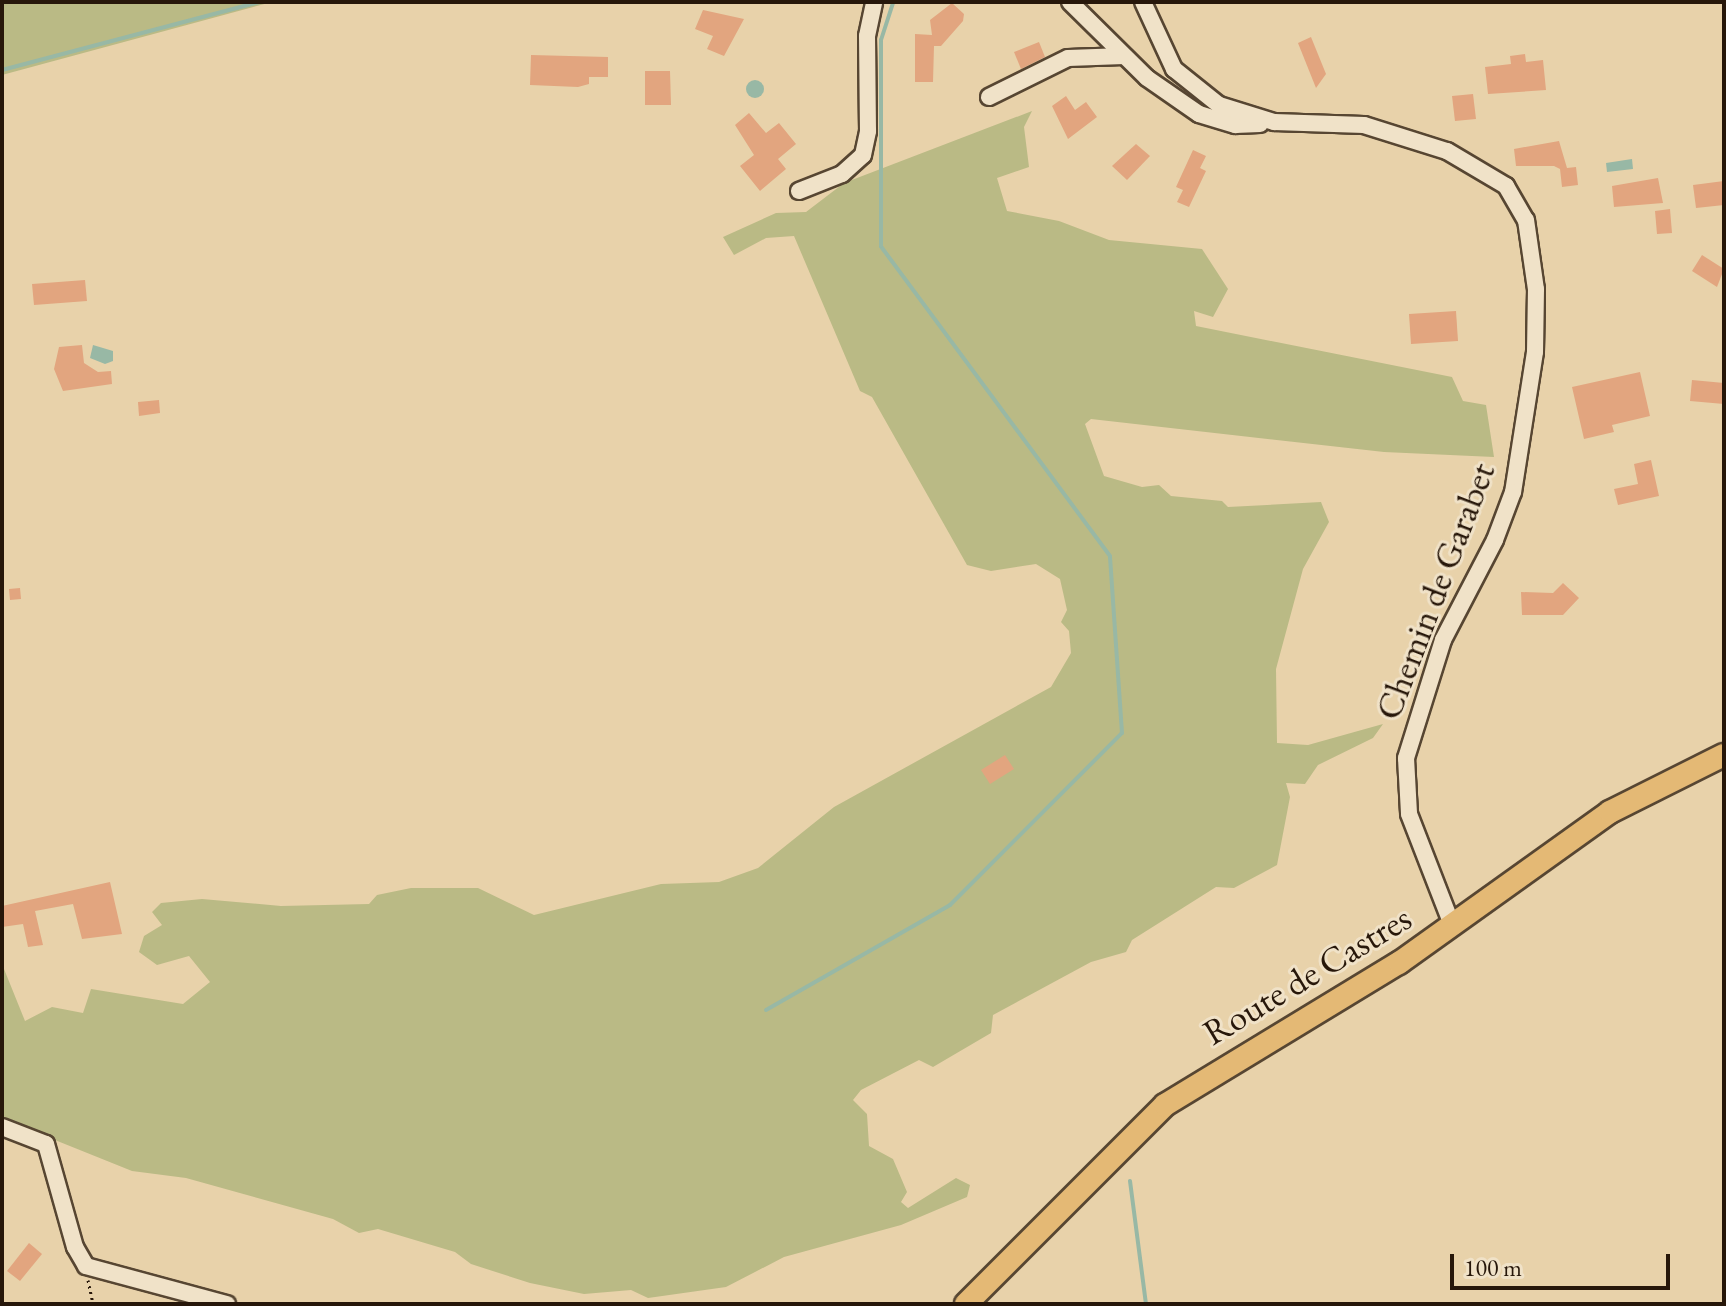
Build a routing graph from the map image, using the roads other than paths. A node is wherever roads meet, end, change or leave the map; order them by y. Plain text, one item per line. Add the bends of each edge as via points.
1 (874, 2) edge
2 (1070, 2) edge
3 (1143, 2) edge
4 (1124, 56) junction
5 (989, 97) dead end
6 (1274, 122) junction
7 (799, 191) dead end
8 (1724, 755) edge
9 (1452, 925) junction
10 (2, 1127) edge
11 (227, 1304) edge
12 (966, 1304) edge

1 - 7 street via 867,36 868,131 863,155 842,174
2 - 4 street
3 - 6 street, Chemin de Garabet via 1165,56 1187,82 1219,105
4 - 5 street via 1068,58
4 - 6 street via 1199,114 1235,125
6 - 9 street, Chemin de Garabet via 1364,125 1447,151 1506,186 1528,229 1536,289 1535,352 1513,492 1495,540 1443,640 1406,758 1409,814
8 - 9 main road, Route de Castres via 1610,812
9 - 12 main road, Route de Castres via 1165,1105
10 - 11 street via 46,1144 75,1247 86,1266

